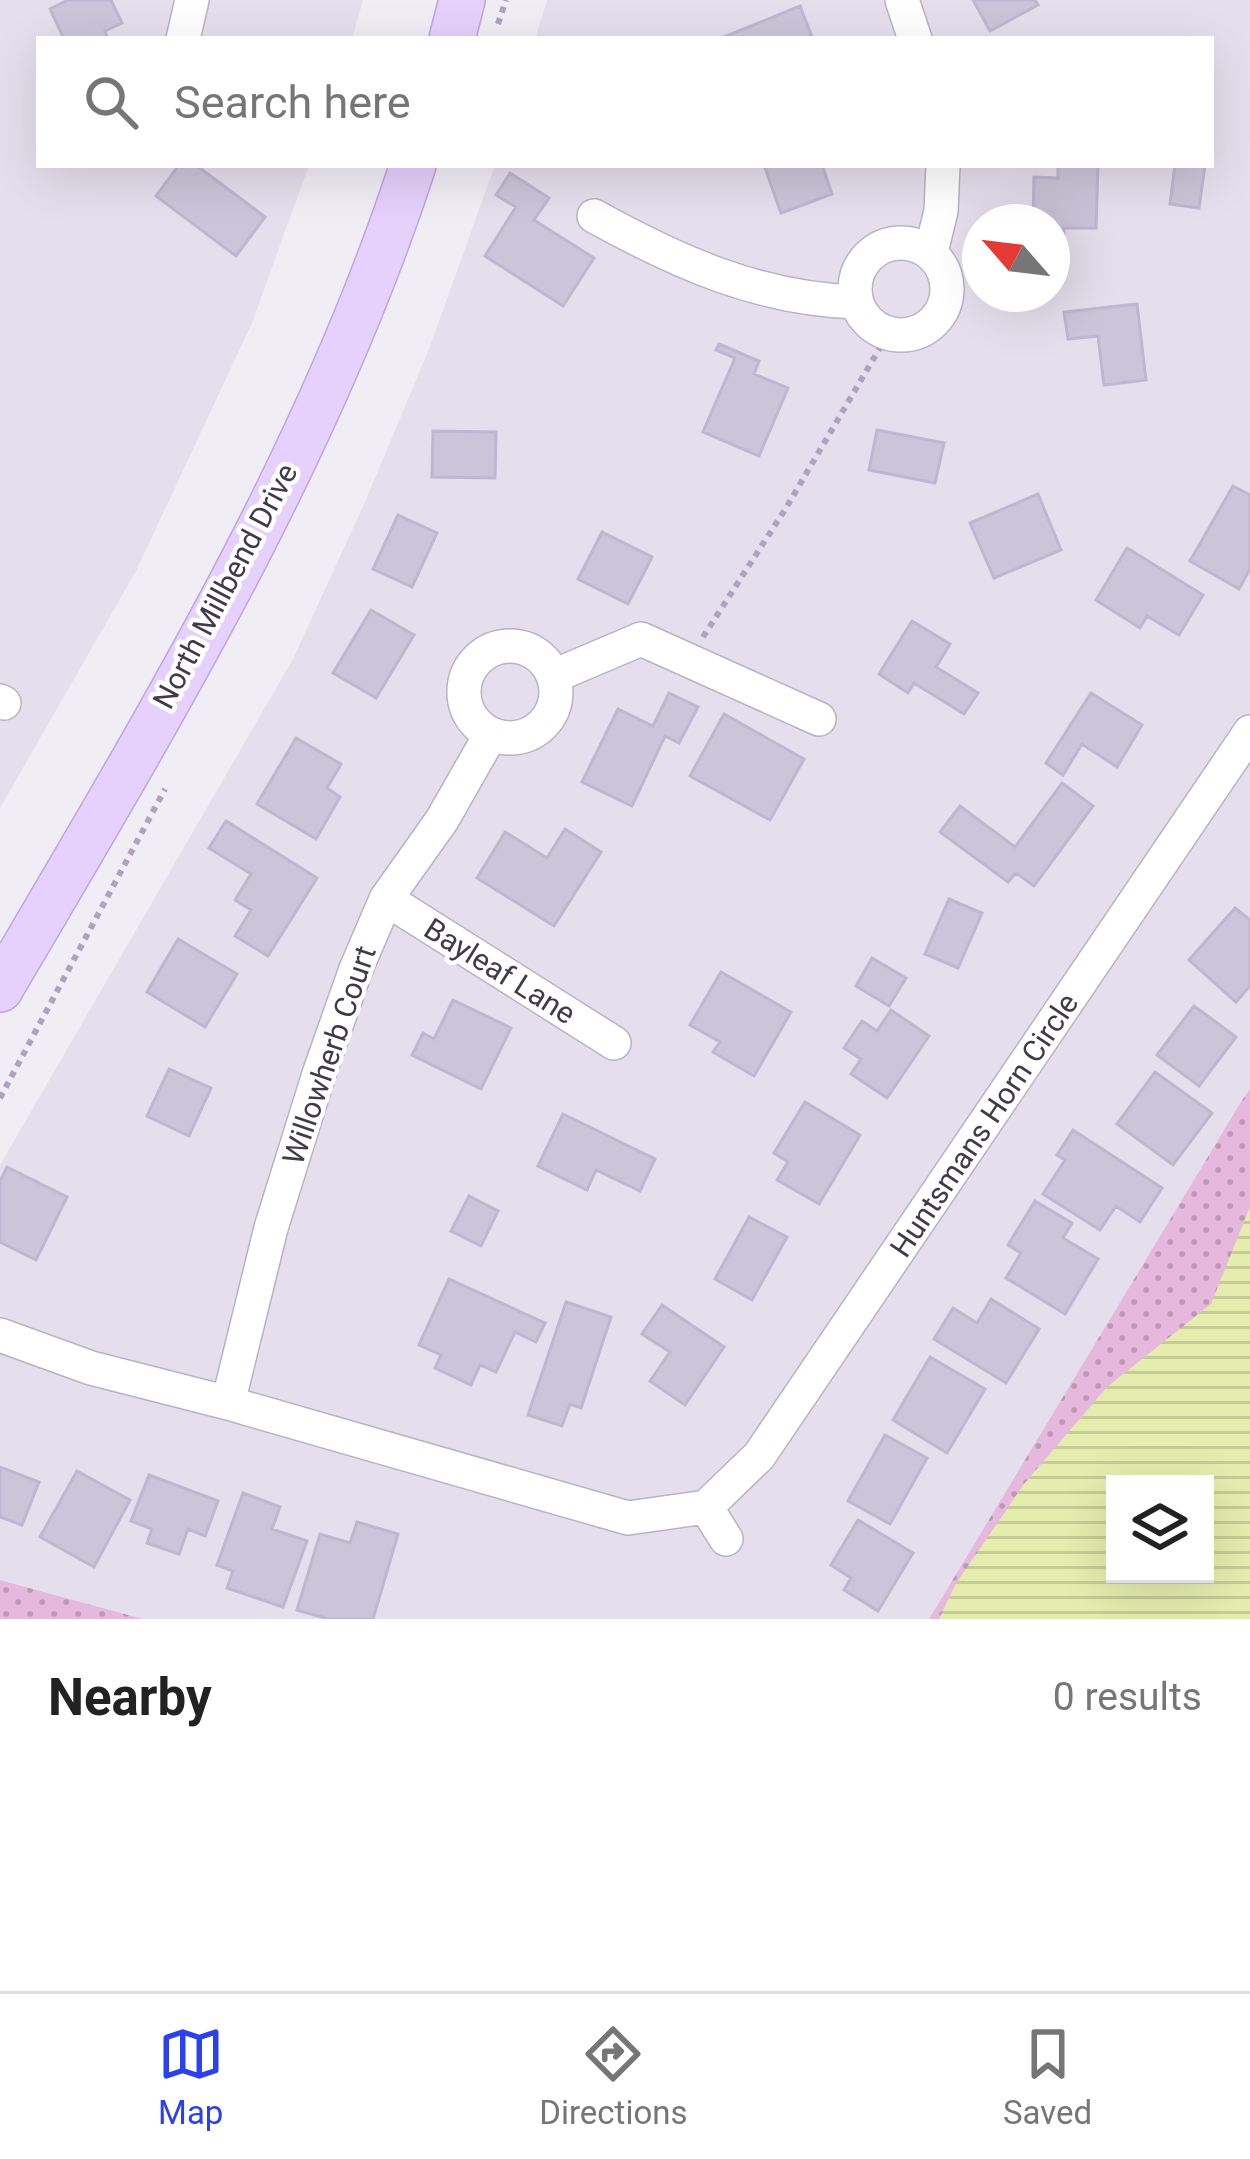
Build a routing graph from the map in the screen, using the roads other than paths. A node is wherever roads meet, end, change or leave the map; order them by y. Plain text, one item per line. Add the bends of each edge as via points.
1 (192, 0) edge
2 (462, 0) edge
3 (902, 0) edge
4 (184, 36) edge
5 (453, 36) edge
6 (914, 36) edge
7 (412, 168) edge
8 (943, 168) edge
9 (594, 216) dead end
10 (931, 252) junction
11 (856, 302) junction
12 (554, 676) junction
13 (819, 719) dead end
14 (1250, 732) edge
15 (491, 734) junction
16 (386, 899) junction
17 (0, 989) edge
18 (614, 1043) dead end
19 (0, 1335) edge
20 (228, 1403) junction
21 (706, 1508) junction
22 (726, 1539) dead end

1 - 4 street
2 - 5 street
3 - 6 street
7 - 17 street, North Millbend Drive via 349,335 277,492
8 - 10 street
9 - 11 street via 687,265 796,297
10 - 11 street via 898,243 874,252 858,271
10 - 11 street via 947,278 947,296 923,331 888,334
12 - 13 street via 641,639
12 - 15 street via 556,701 542,726 512,738
12 - 15 street via 526,649 498,647 476,662 466,703
14 - 21 street, Huntsmans Horn Circle via 759,1456
15 - 16 street, Willowherb Court
16 - 18 street, Bayleaf Lane
16 - 20 street, Willowherb Court via 319,1074
19 - 20 street
20 - 21 street via 628,1518
21 - 22 street

